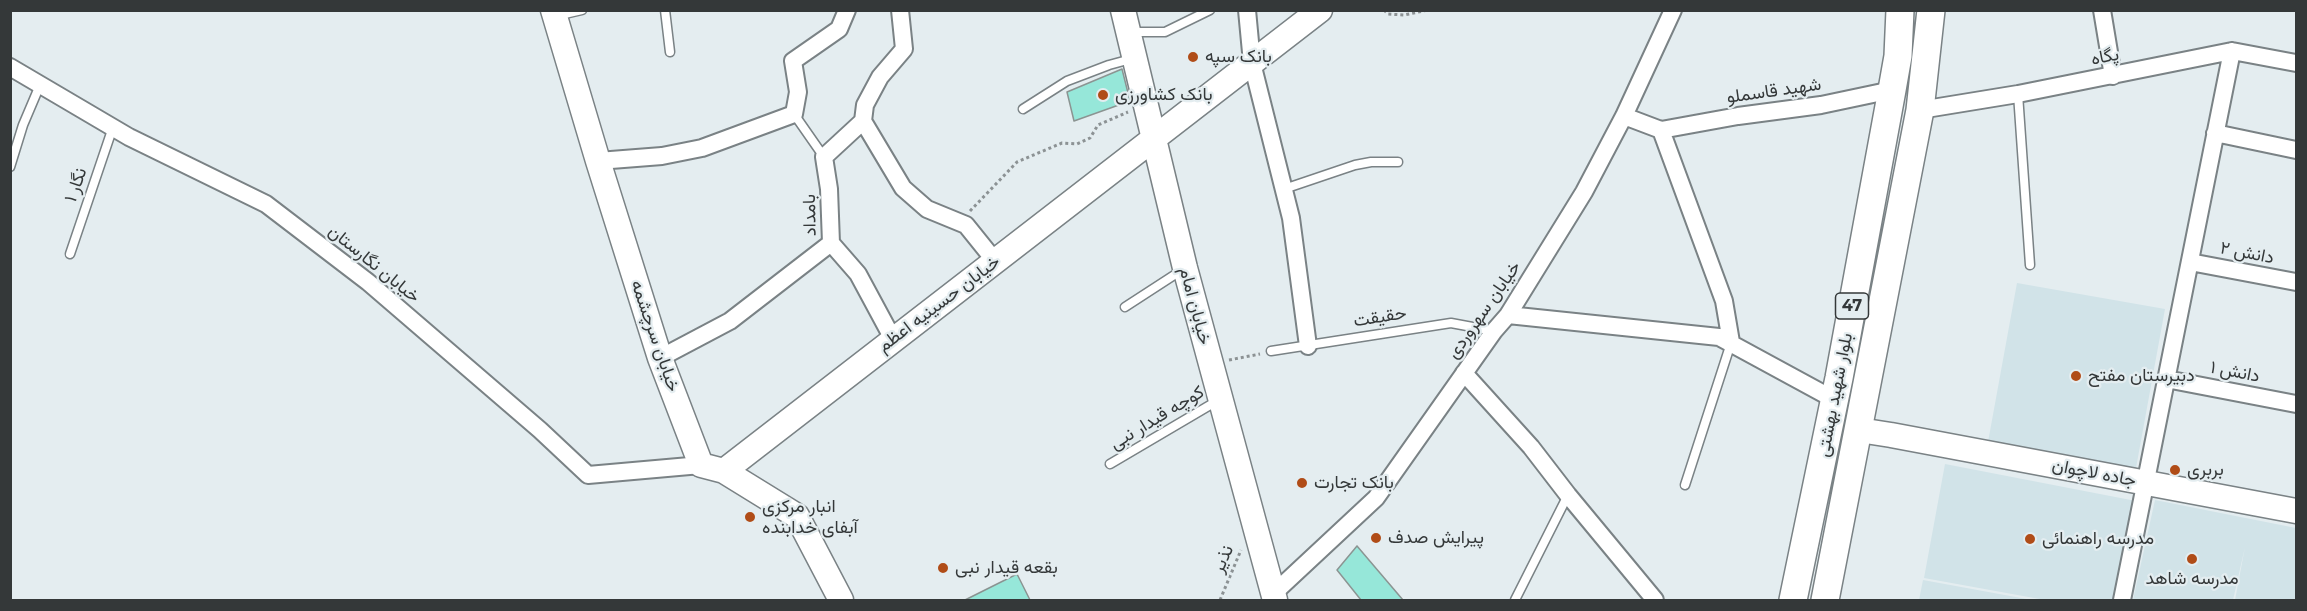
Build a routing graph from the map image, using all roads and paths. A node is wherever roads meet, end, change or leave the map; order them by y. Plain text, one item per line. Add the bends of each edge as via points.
1 (582, 10) edge
2 (665, 10) edge
3 (847, 10) edge
4 (900, 10) edge
5 (1210, 10) edge
6 (1247, 10) edge
7 (1320, 10) edge
8 (1384, 10) edge
9 (1428, 10) edge
10 (1673, 10) edge
11 (1900, 10) edge
12 (1931, 10) edge
13 (2102, 10) edge
14 (554, 13) edge
15 (1126, 21) edge
16 (2232, 51) junction
17 (670, 52) dead end
18 (1135, 58) junction
19 (1252, 63) junction
20 (2296, 63) edge
21 (13, 70) edge
22 (2113, 76) junction
23 (40, 85) junction
24 (1892, 90) junction
25 (2018, 94) junction
26 (1146, 106) junction
27 (1023, 109) dead end
28 (1920, 110) junction
29 (794, 114) junction
30 (1624, 116) junction
31 (863, 121) junction
32 (113, 128) junction
33 (1661, 130) junction
34 (2215, 133) junction
35 (1155, 140) junction
36 (2296, 150) edge
37 (824, 157) junction
38 (598, 161) junction
39 (1398, 162) dead end
40 (10, 167) edge
41 (1284, 189) junction
42 (960, 221) junction
43 (831, 243) junction
44 (70, 254) dead end
45 (995, 261) junction
46 (2190, 262) junction
47 (2030, 265) dead end
48 (1185, 268) junction
49 (2296, 282) edge
50 (1125, 307) dead end
51 (1508, 315) junction
52 (1494, 331) junction
53 (894, 339) junction
54 (1731, 342) junction
55 (1308, 346) junction
56 (1271, 351) joint
57 (660, 358) junction
58 (1211, 364) junction
59 (1464, 373) junction
60 (2166, 378) junction
61 (1220, 400) junction
62 (1835, 400) junction
63 (2296, 404) edge
64 (1857, 440) junction
65 (1824, 445) junction
66 (1110, 464) dead end
67 (713, 468) junction
68 (2145, 483) junction
69 (1685, 485) dead end
70 (1568, 495) junction
71 (2296, 511) edge
72 (1256, 532) junction
73 (1274, 597) edge
74 (841, 600) edge
75 (1220, 600) edge
76 (1515, 600) edge
77 (1655, 600) edge
78 (1793, 600) edge
79 (1825, 600) edge
80 (2122, 600) edge

1 - 14 lane
2 - 17 lane
3 - 29 street via 839,29 793,62 798,92
4 - 31 street via 904,49 880,77 865,105
5 - 15 lane via 1166,32
6 - 19 street
7 - 19 street, خیابان حسینیه اعظم
8 - 9 path via 1404,15
10 - 30 street, خیابان سهروردی
11 - 24 main road, بلوار شهید بهشتی / 47
12 - 28 main road, بلوار شهید بهشتی / 47
13 - 22 street
14 - 38 street, خیابان سرچشمه
15 - 18 street, خیابان امام
16 - 20 street, پگاه
16 - 22 street, پگاه
16 - 34 street
18 - 26 street, خیابان امام
18 - 27 lane via 1067,81
19 - 35 street, خیابان حسینیه اعظم
19 - 41 street
21 - 23 street, خیابان نگارستان
22 - 25 street, پگاه
23 - 32 street, خیابان نگارستان
23 - 40 lane
24 - 33 street, شهید قاسملو
24 - 62 main road, بلوار شهید بهشتی / 47
25 - 28 street, پگاه
25 - 47 lane
26 - 35 street, خیابان امام
26 - 42 path via 1098,125 1084,141 1062,142 1017,162
28 - 64 main road, بلوار شهید بهشتی / 47
29 - 37 lane
29 - 38 street via 702,148
30 - 33 street
30 - 51 street, خیابان سهروردی via 1584,192
31 - 37 street
31 - 42 street via 903,188 927,209
32 - 44 lane, نگار ۱
32 - 67 street, خیابان نگارستان via 266,204 368,282 588,475
33 - 54 street via 1724,301
34 - 36 street
34 - 46 street
35 - 45 street, خیابان حسینیه اعظم
35 - 48 street, خیابان امام
37 - 43 street, بامداد
38 - 57 street, خیابان سرچشمه
39 - 41 lane via 1355,165
41 - 55 street via 1298,256
42 - 45 street
43 - 53 street via 858,274
43 - 57 street, بامداد via 730,321
45 - 53 street, خیابان حسینیه اعظم
46 - 49 street, دانش ۲
46 - 60 street
48 - 50 lane
48 - 58 street, خیابان امام
51 - 52 street, خیابان سهروردی
51 - 54 street via 1719,337
52 - 55 lane, حقیقت via 1451,323
52 - 59 street, خیابان سهروردی
53 - 67 street, خیابان حسینیه اعظم
54 - 62 street
54 - 69 lane
55 - 56 lane, حقیقت
56 - 58 path
57 - 67 street, خیابان سرچشمه
58 - 61 street, خیابان امام
59 - 70 street
59 - 73 street, خیابان سهروردی via 1376,498
60 - 63 street, دانش ۱
60 - 68 street
61 - 66 lane, کوچه قیدار نبی
61 - 72 street, خیابان امام
62 - 65 main road, بلوار شهید بهشتی / 47
64 - 65 main road via 1844,456 1833,455
64 - 68 street, جاده لاچوان via 1891,435
64 - 79 main road, 47
65 - 78 main road, بلوار شهید بهشتی / 47
67 - 74 street via 797,516
68 - 71 street, جاده لاچوان
68 - 80 street
70 - 76 lane
70 - 77 street
72 - 73 street, خیابان امام
72 - 75 path, نذیر via 1243,545

